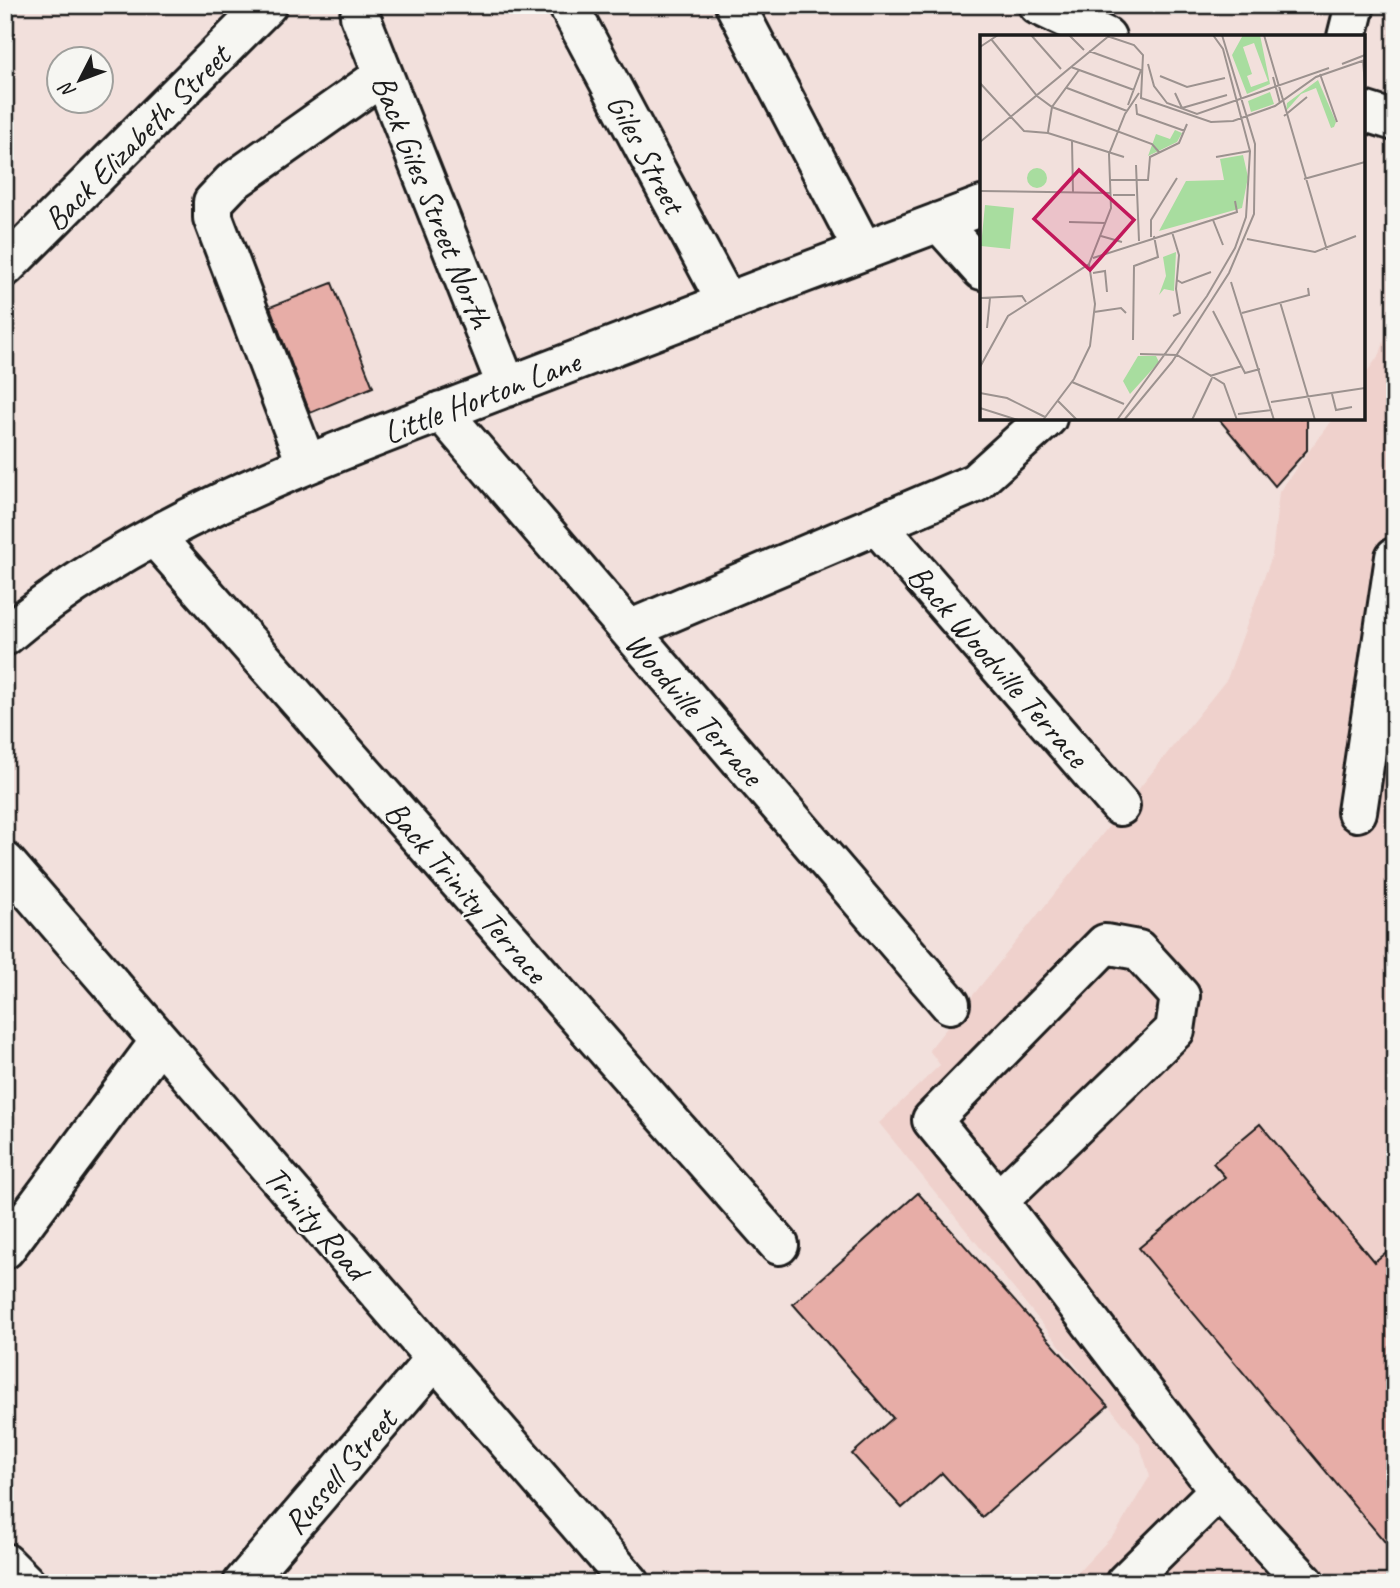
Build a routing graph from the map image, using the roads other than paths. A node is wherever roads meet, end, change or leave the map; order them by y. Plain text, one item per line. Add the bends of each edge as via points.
1 (267, 5) edge
2 (568, 5) edge
3 (736, 5) edge
4 (1038, 5) edge
5 (1355, 5) edge
6 (360, 16) dead end
7 (1102, 35) edge
8 (1348, 35) edge
9 (383, 76) junction
10 (1365, 112) edge
11 (1395, 121) edge
12 (980, 207) edge
13 (939, 222) junction
14 (863, 250) junction
15 (5, 267) edge
16 (980, 268) edge
17 (726, 301) junction
18 (507, 387) junction
19 (441, 411) junction
20 (1045, 420) edge
21 (306, 463) junction
22 (155, 537) junction
23 (888, 538) junction
24 (1395, 557) edge
25 (629, 630) junction
26 (5, 636) edge
27 (1120, 806) dead end
28 (1357, 812) dead end
29 (5, 862) edge
30 (950, 1004) dead end
31 (160, 1041) junction
32 (998, 1201) junction
33 (779, 1245) dead end
34 (5, 1249) edge
35 (435, 1359) junction
36 (1219, 1490) junction
37 (5, 1563) edge
38 (25, 1583) edge
39 (243, 1583) edge
40 (630, 1583) edge
41 (1125, 1583) edge
42 (1305, 1583) edge

1 - 15 street, Back Elizabeth Street
2 - 17 street, Giles Street
3 - 14 street
4 - 7 street
5 - 8 street
6 - 9 street, Back Giles Street North
9 - 18 street, Back Giles Street North
9 - 21 street via 232,182 213,202 213,218
10 - 11 street
12 - 13 street, Little Horton Lane
13 - 14 street, Little Horton Lane
13 - 16 street
14 - 17 street, Little Horton Lane
17 - 18 street, Little Horton Lane
18 - 19 street, Little Horton Lane
19 - 21 street, Little Horton Lane
19 - 25 street, Woodville Terrace
20 - 23 street via 975,483
21 - 22 street, Little Horton Lane
22 - 26 street, Little Horton Lane via 35,612
22 - 33 street, Back Trinity Terrace
23 - 25 street
23 - 27 street, Back Woodville Terrace
24 - 28 street
25 - 30 street, Woodville Terrace
29 - 31 street, Trinity Road
31 - 34 street
31 - 35 street, Trinity Road
32 - 32 street via 932,1120 1105,944 1138,950 1180,996 1175,1030
32 - 36 street
35 - 39 street, Russell Street
35 - 40 street, Trinity Road
36 - 41 street
36 - 42 street
37 - 38 street

